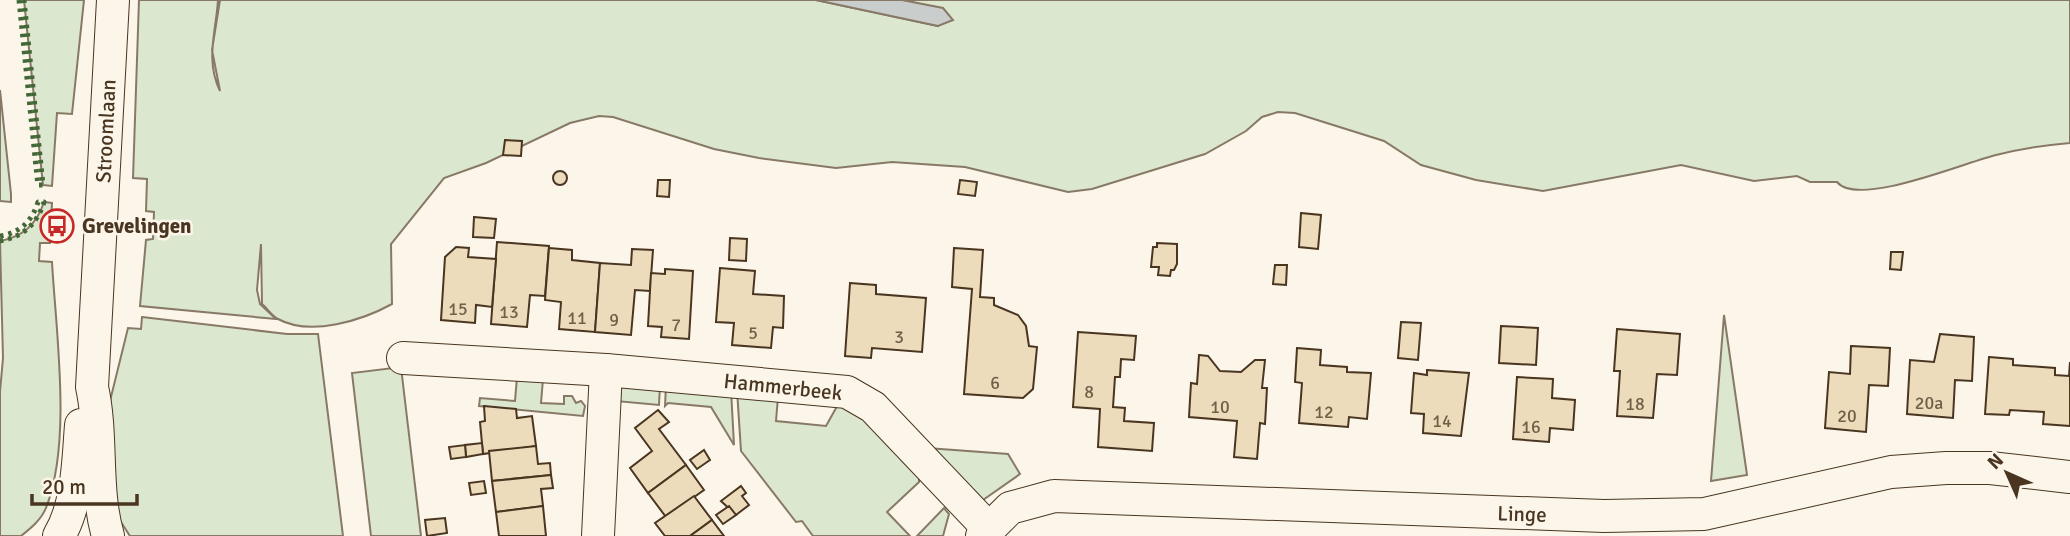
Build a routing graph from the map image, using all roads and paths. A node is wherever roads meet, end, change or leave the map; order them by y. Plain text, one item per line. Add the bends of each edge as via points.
1 (113, 0) edge
2 (403, 358) dead end
3 (606, 370) junction
4 (92, 387) junction
5 (2070, 477) edge
6 (986, 532) edge
7 (59, 536) edge
8 (108, 536) edge
9 (598, 536) edge

1 - 4 street, Stroomlaan
2 - 3 street, Hammerbeek
3 - 6 street, Hammerbeek via 847,392 873,407
3 - 9 street
4 - 7 street, Stroomlaan via 81,417 68,522
4 - 8 street, Stroomlaan via 99,417 99,472
5 - 6 street, Linge via 1945,467 1891,472 1704,514 1604,516 1054,496 1010,508

